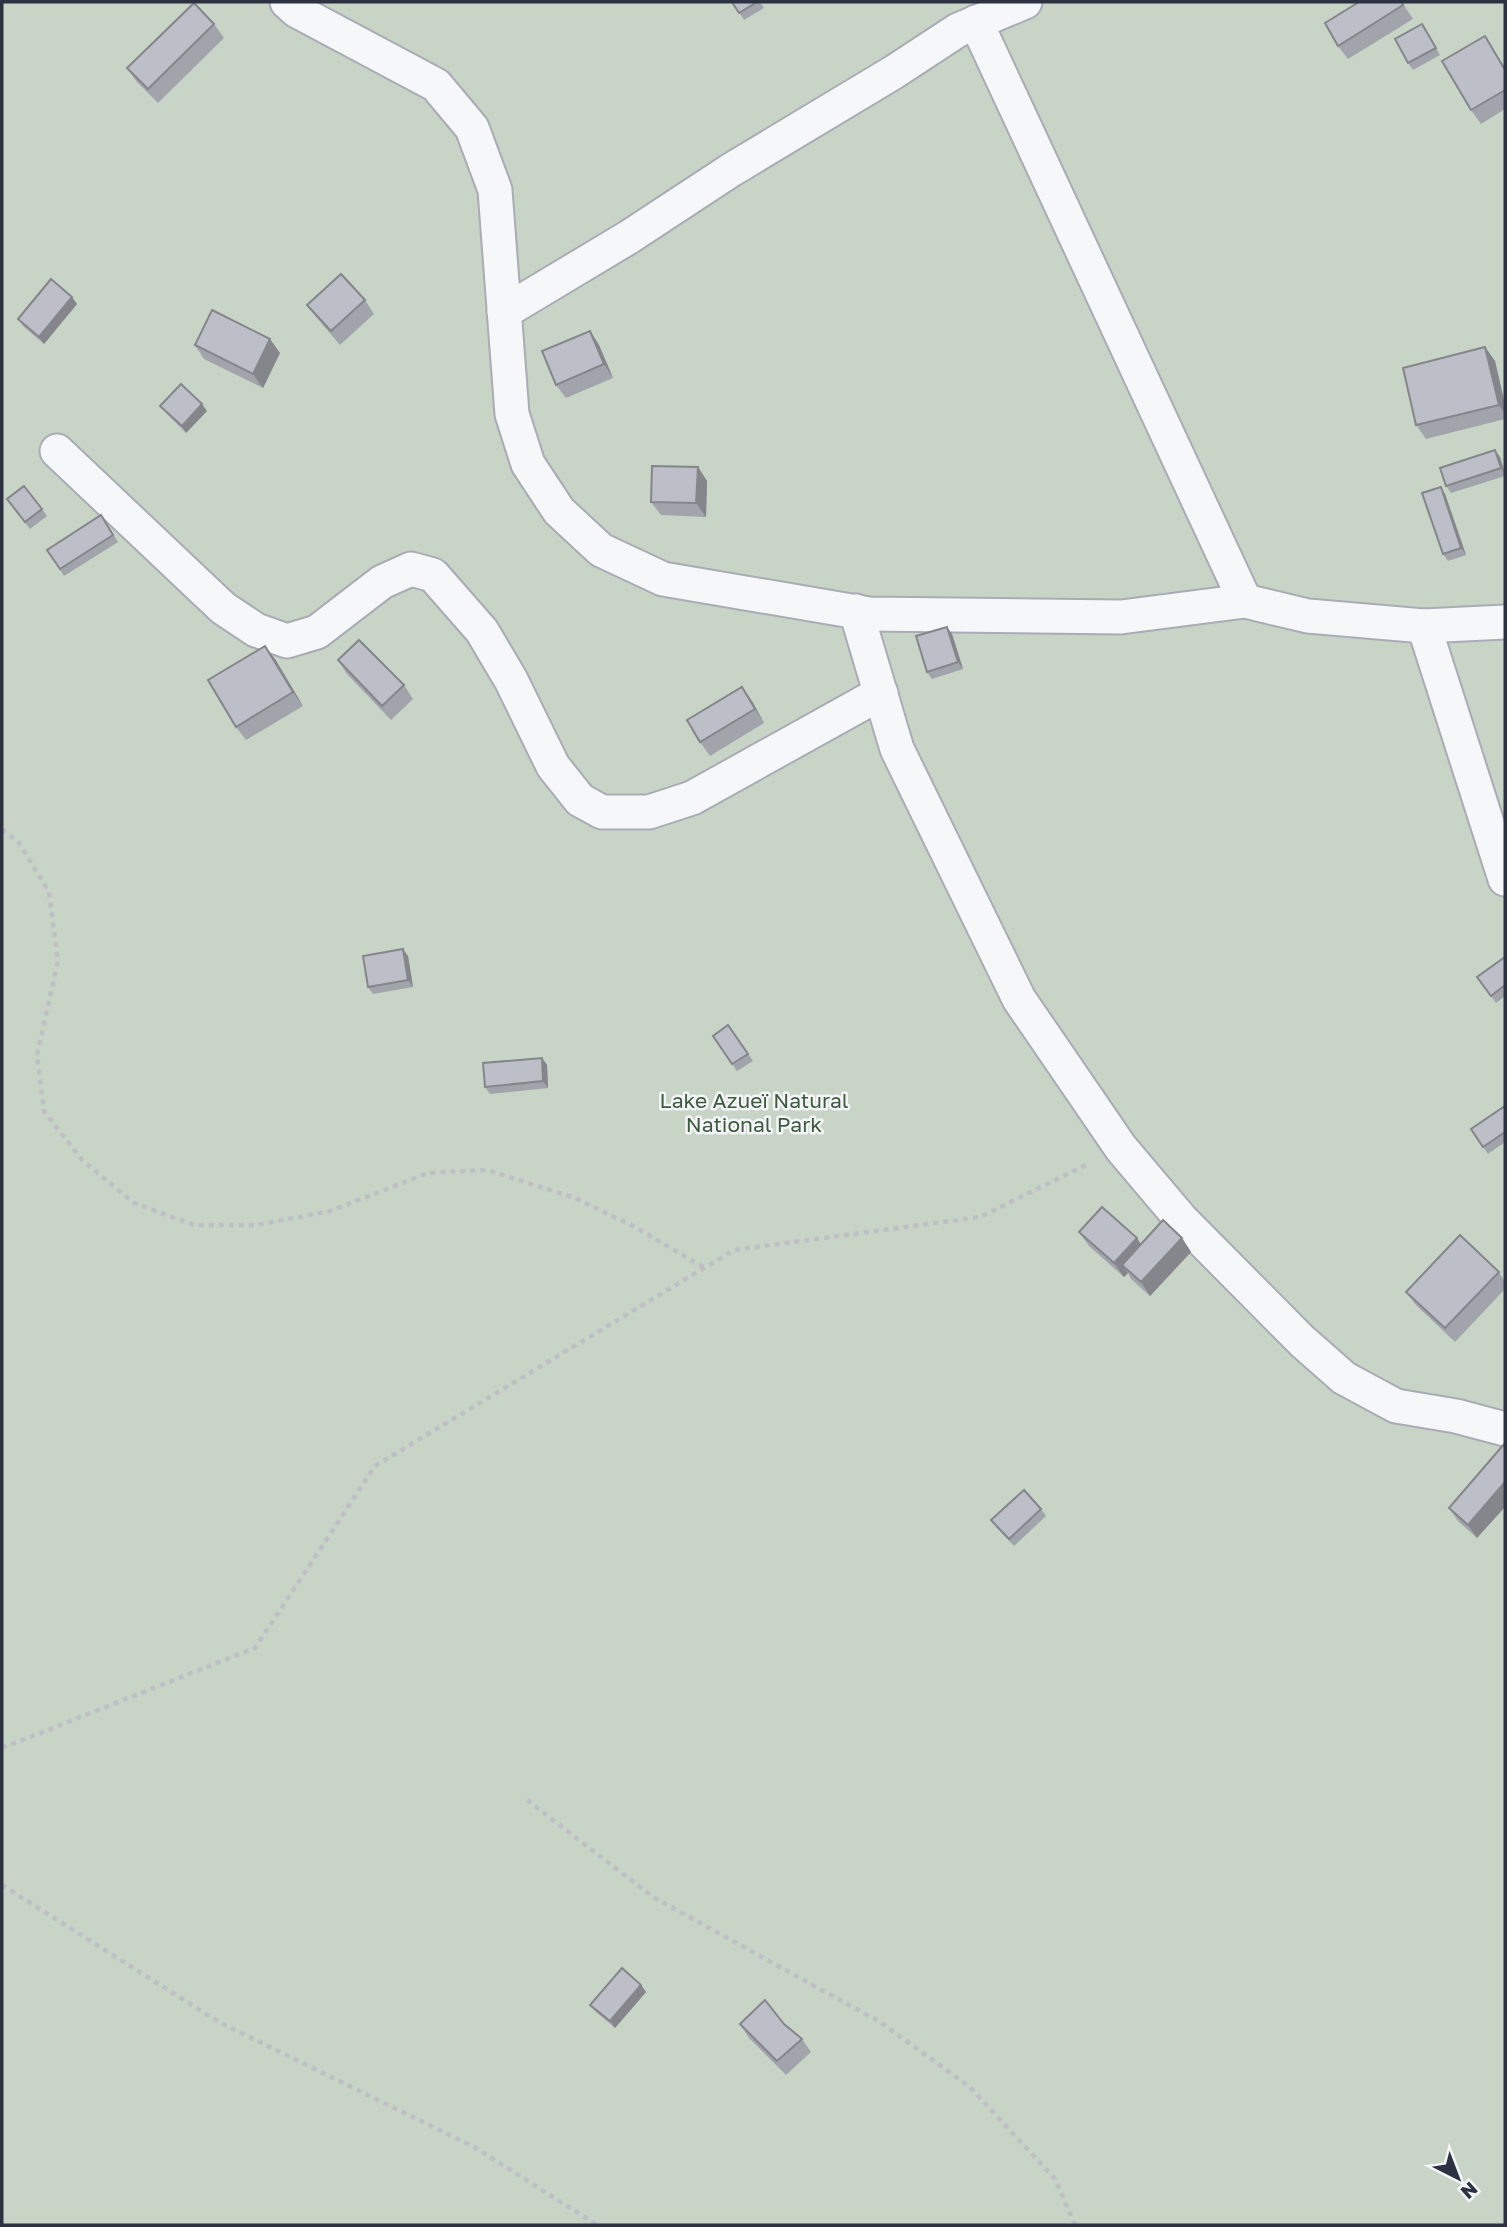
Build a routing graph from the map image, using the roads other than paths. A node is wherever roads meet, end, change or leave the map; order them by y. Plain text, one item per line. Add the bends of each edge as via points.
1 (287, 2) edge
2 (1025, 2) edge
3 (976, 22) junction
4 (505, 312) junction
5 (57, 451) dead end
6 (1245, 601) junction
7 (856, 611) junction
8 (1505, 622) edge
9 (1424, 626) junction
10 (881, 693) junction
11 (1505, 879) edge
12 (1505, 1429) edge

1 - 4 street via 436,85 472,128 495,190
2 - 3 street
3 - 4 street
3 - 6 street
4 - 7 street via 512,414 528,464 559,511 601,550 663,579
5 - 10 street via 223,608 256,630 287,641 317,632 382,582 401,573 411,569 433,575 482,631 553,766 580,800 602,811 649,812 692,798
6 - 7 street via 1121,617
6 - 9 street via 1308,616
7 - 10 street
8 - 9 street
9 - 11 street
10 - 12 street via 897,749 1019,999 1121,1148 1190,1229 1344,1378 1396,1406

